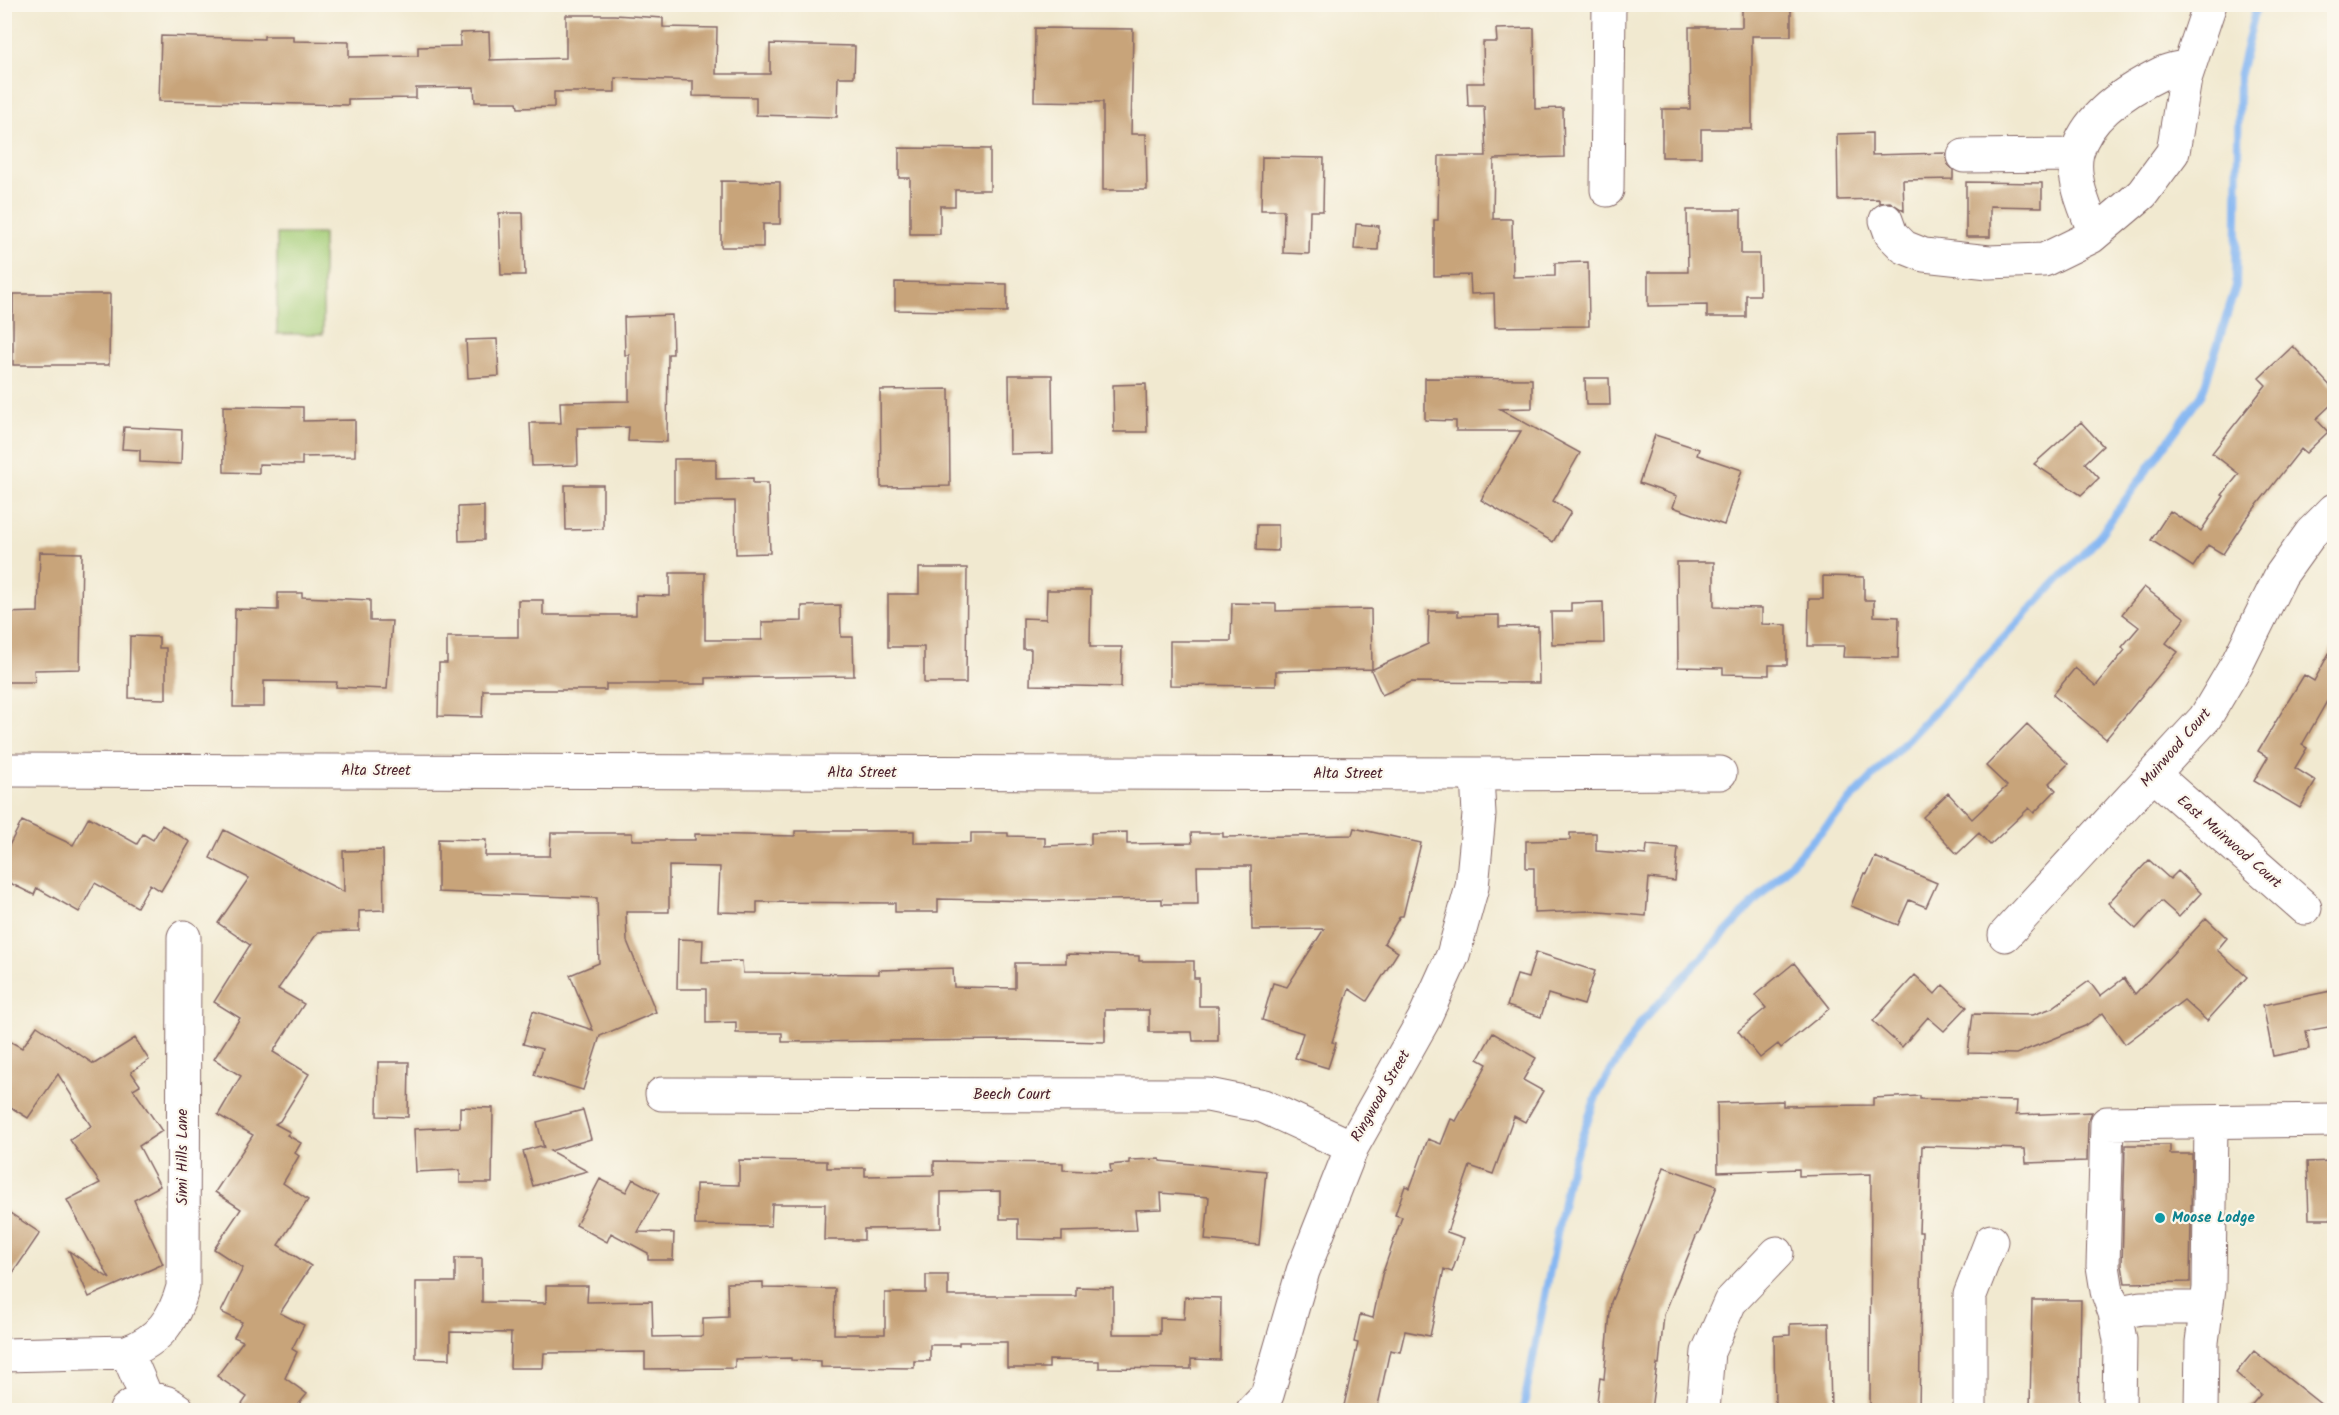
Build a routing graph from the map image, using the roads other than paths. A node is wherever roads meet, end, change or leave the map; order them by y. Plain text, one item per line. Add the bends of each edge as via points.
1 (1610, 4) edge
2 (2210, 4) edge
3 (2189, 66) junction
4 (2076, 155) junction
5 (1964, 156) dead end
6 (1607, 189) dead end
7 (1886, 220) dead end
8 (2095, 233) junction
9 (2334, 510) edge
10 (4, 770) edge
11 (1720, 773) dead end
12 (1477, 774) junction
13 (2154, 776) junction
14 (2305, 908) dead end
15 (2005, 935) dead end
16 (184, 937) dead end
17 (662, 1094) dead end
18 (2334, 1120) edge
19 (2211, 1122) junction
20 (1352, 1147) junction
21 (1991, 1241) dead end
22 (1777, 1253) dead end
23 (2205, 1308) junction
24 (2115, 1312) junction
25 (127, 1352) junction
26 (4, 1355) edge
27 (136, 1405) edge
28 (178, 1410) edge
29 (1253, 1410) edge
30 (1703, 1410) edge
31 (1970, 1410) edge
32 (2119, 1410) edge
33 (2201, 1410) edge

1 - 6 street
2 - 3 street
3 - 4 street via 2164,72 2119,98 2088,128
3 - 8 street via 2173,152 2142,194
4 - 5 street
4 - 8 street via 2079,192
7 - 8 street via 1891,234 1904,247 1924,255 1989,262 2044,260
9 - 13 street, Muirwood Court via 2311,532 2281,575 2205,718
10 - 12 street, Alta Street
11 - 12 street, Alta Street
12 - 20 street, Ringwood Street via 1479,814 1472,887 1453,955 1424,1019
13 - 14 street, East Muirwood Court
13 - 15 street, Muirwood Court
16 - 25 street, Simi Hills Lane via 183,1287 177,1309 165,1326 145,1345
17 - 20 street, Beech Court via 1208,1095 1263,1106
18 - 19 street
19 - 23 street via 2209,1288
19 - 24 street via 2107,1123 2103,1266
20 - 29 street, Ringwood Street via 1303,1271 1267,1395
21 - 31 street via 1970,1295
22 - 30 street via 1730,1302 1708,1352
23 - 24 street
23 - 33 street
24 - 32 street via 2120,1340
25 - 26 street, Simi Hills Lane
25 - 27 street
27 - 28 street via 159,1400

